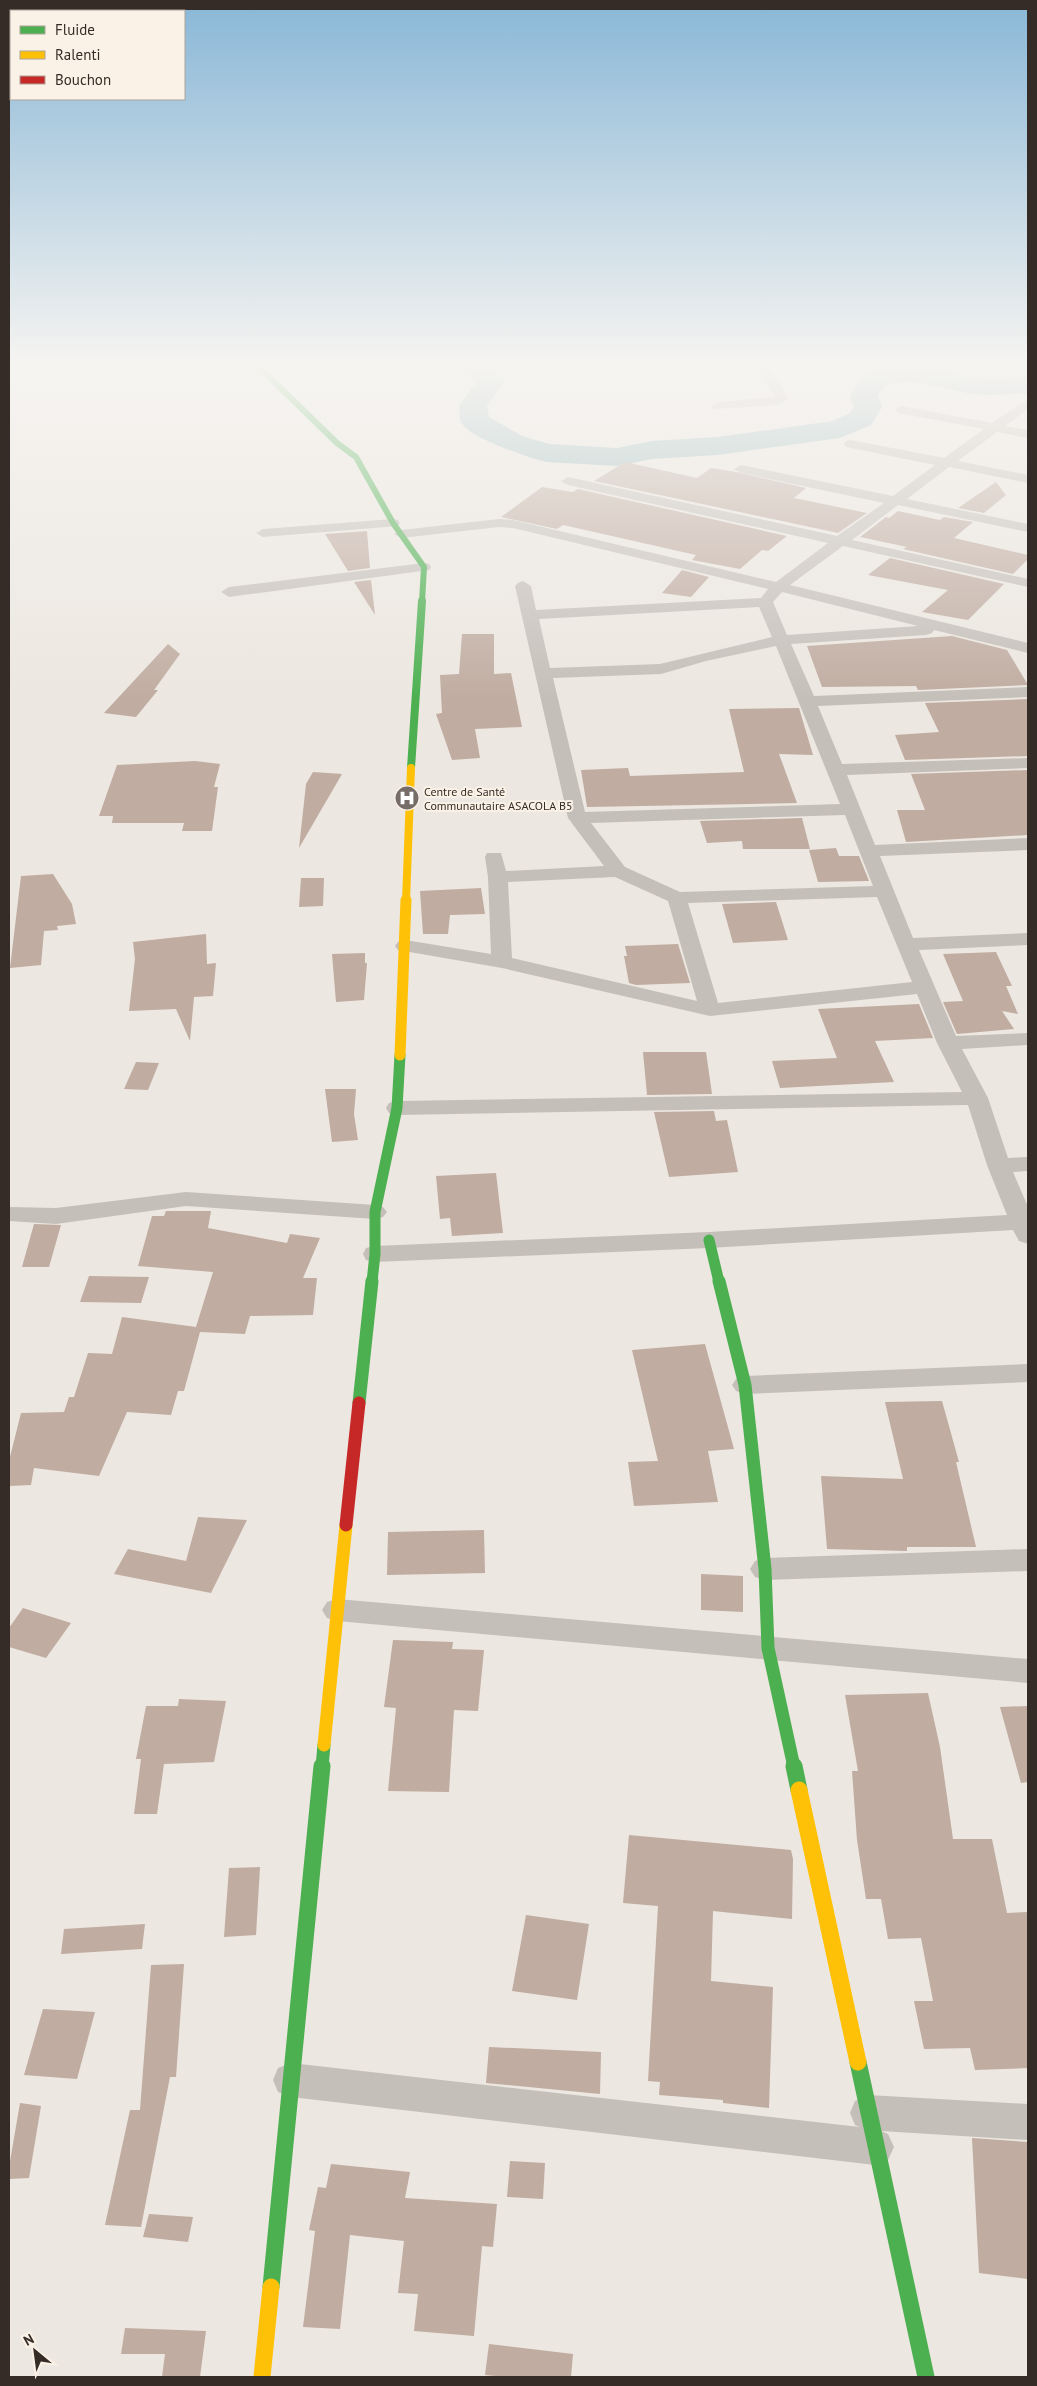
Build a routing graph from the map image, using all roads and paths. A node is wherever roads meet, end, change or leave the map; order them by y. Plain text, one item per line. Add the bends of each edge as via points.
1 (368, 478) edge
2 (791, 478) edge
3 (925, 478) edge
4 (568, 481) dead end
5 (895, 500) junction
6 (397, 528) junction
7 (1028, 528) edge
8 (263, 533) dead end
9 (840, 541) junction
10 (424, 567) junction
11 (1028, 583) edge
12 (524, 586) dead end
13 (778, 587) junction
14 (229, 592) dead end
15 (765, 602) junction
16 (530, 615) junction
17 (947, 628) junction
18 (781, 640) junction
19 (1028, 648) edge
20 (544, 673) junction
21 (1028, 692) edge
22 (808, 701) junction
23 (1028, 763) edge
24 (835, 770) junction
25 (851, 809) junction
26 (577, 818) junction
27 (1028, 844) edge
28 (868, 850) junction
29 (494, 857) dead end
30 (618, 871) junction
31 (498, 877) junction
32 (885, 891) junction
33 (677, 898) junction
34 (1028, 939) edge
35 (906, 944) junction
36 (406, 946) junction
37 (502, 962) junction
38 (925, 987) junction
39 (710, 1010) junction
40 (1028, 1039) edge
41 (948, 1043) junction
42 (977, 1098) junction
43 (397, 1108) junction
44 (1028, 1164) edge
45 (999, 1165) junction
46 (375, 1212) junction
47 (9, 1214) edge
48 (1025, 1229) edge
49 (709, 1240) junction
50 (375, 1254) junction
51 (1028, 1373) edge
52 (745, 1385) junction
53 (1028, 1560) edge
54 (765, 1569) junction
55 (337, 1610) junction
56 (768, 1648) junction
57 (1028, 1671) edge
58 (291, 2080) junction
59 (1028, 2122) edge
60 (872, 2130) junction
61 (262, 2377) edge
62 (926, 2377) edge

1 - 6 street
2 - 5 street
3 - 5 street
4 - 9 street
5 - 7 street
5 - 9 street
6 - 8 street
6 - 10 street
6 - 13 street via 513,524
9 - 11 street
9 - 13 street
10 - 14 street
10 - 36 street via 412,739
12 - 16 street
13 - 15 street
13 - 17 street
15 - 16 street
15 - 18 street
16 - 20 street
17 - 18 street
17 - 19 street
18 - 20 street via 661,669
18 - 22 street
20 - 26 street
21 - 22 street
22 - 24 street
23 - 24 street
24 - 25 street
25 - 26 street
25 - 28 street
26 - 30 street
27 - 28 street
28 - 32 street
29 - 31 street
30 - 31 street
30 - 33 street
31 - 37 street
32 - 33 street
32 - 35 street
33 - 39 street
34 - 35 street
35 - 38 street
36 - 37 street
36 - 43 street
37 - 39 street
38 - 39 street
38 - 41 street
40 - 41 street
41 - 42 street
42 - 43 street
42 - 45 street
43 - 46 street
44 - 45 street
45 - 48 street
46 - 47 street via 186,1199 56,1216
46 - 50 street
48 - 49 street
49 - 50 street
49 - 52 street
50 - 55 street
51 - 52 street
52 - 54 street
53 - 54 street
54 - 56 street
55 - 56 street
55 - 58 street
56 - 57 street
56 - 60 street
58 - 60 street
58 - 61 street
59 - 60 street
60 - 62 street

